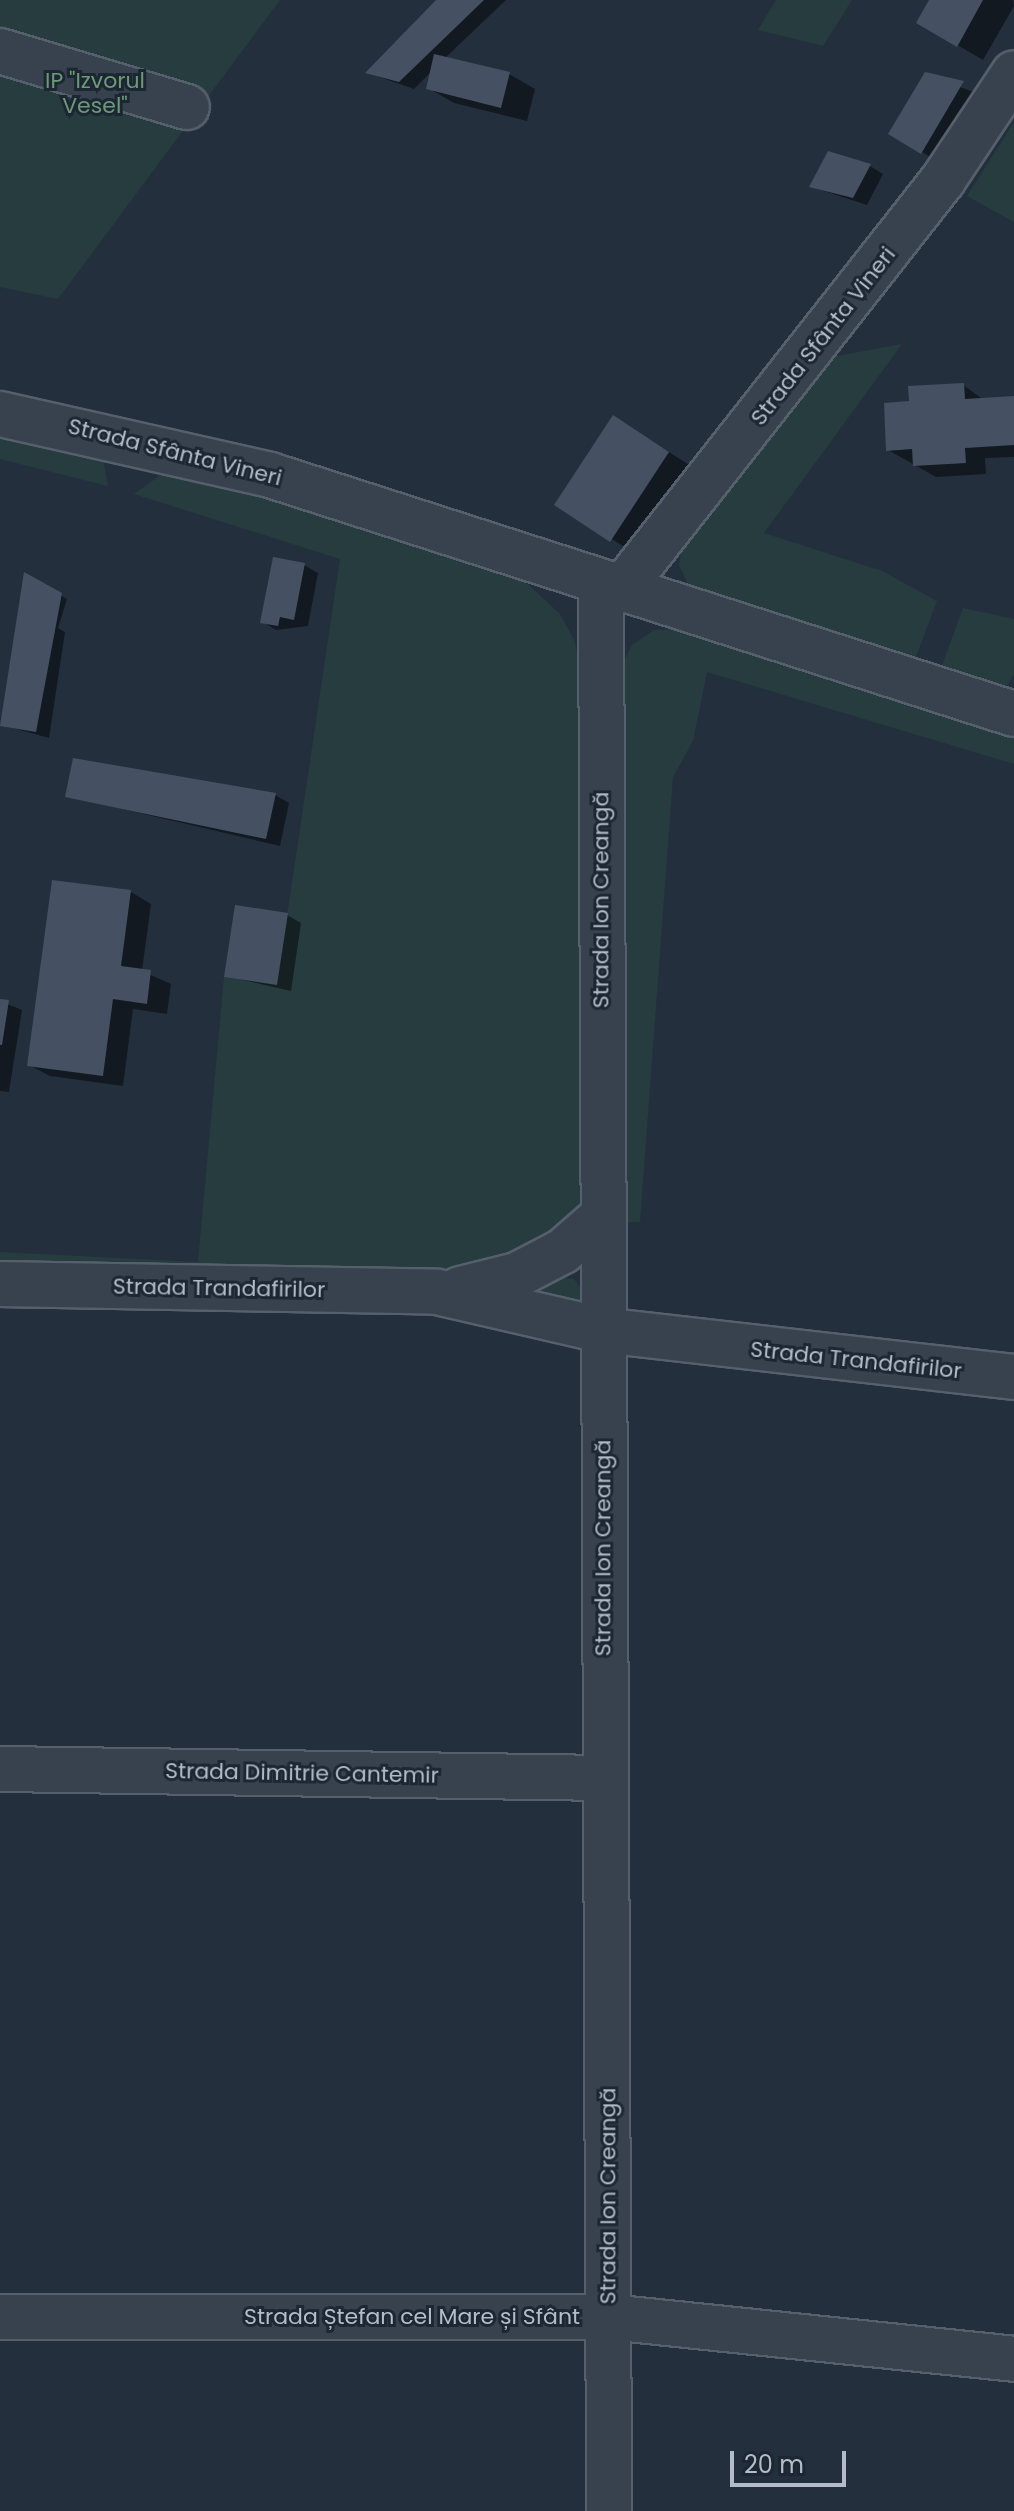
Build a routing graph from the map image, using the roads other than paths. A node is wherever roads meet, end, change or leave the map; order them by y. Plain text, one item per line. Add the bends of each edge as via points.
1 (0, 51) edge
2 (1014, 73) edge
3 (187, 107) dead end
4 (0, 414) edge
5 (611, 588) junction
6 (1014, 714) edge
7 (602, 1217) junction
8 (0, 1284) edge
9 (437, 1292) junction
10 (602, 1330) junction
11 (1014, 1377) edge
12 (0, 1769) edge
13 (605, 1778) junction
14 (0, 2317) edge
15 (609, 2317) junction
16 (1014, 2359) edge
17 (609, 2511) edge

1 - 3 street
2 - 5 street, Strada Sfânta Vineri via 943,180
4 - 5 street, Strada Sfânta Vineri via 270,475 451,529
5 - 6 street, Strada Sfânta Vineri
5 - 7 street, Strada Ion Creangă
7 - 9 street via 563,1251 517,1275
7 - 10 street, Strada Ion Creangă
8 - 9 street, Strada Trandafirilor
9 - 10 street, Strada Trandafirilor
10 - 11 street, Strada Trandafirilor
10 - 13 street, Strada Ion Creangă
12 - 13 street, Strada Dimitrie Cantemir
13 - 15 street, Strada Ion Creangă
14 - 15 street, Strada Ștefan cel Mare și Sfânt
15 - 16 street, Strada Ștefan cel Mare și Sfânt
15 - 17 street, Strada Ion Creangă

